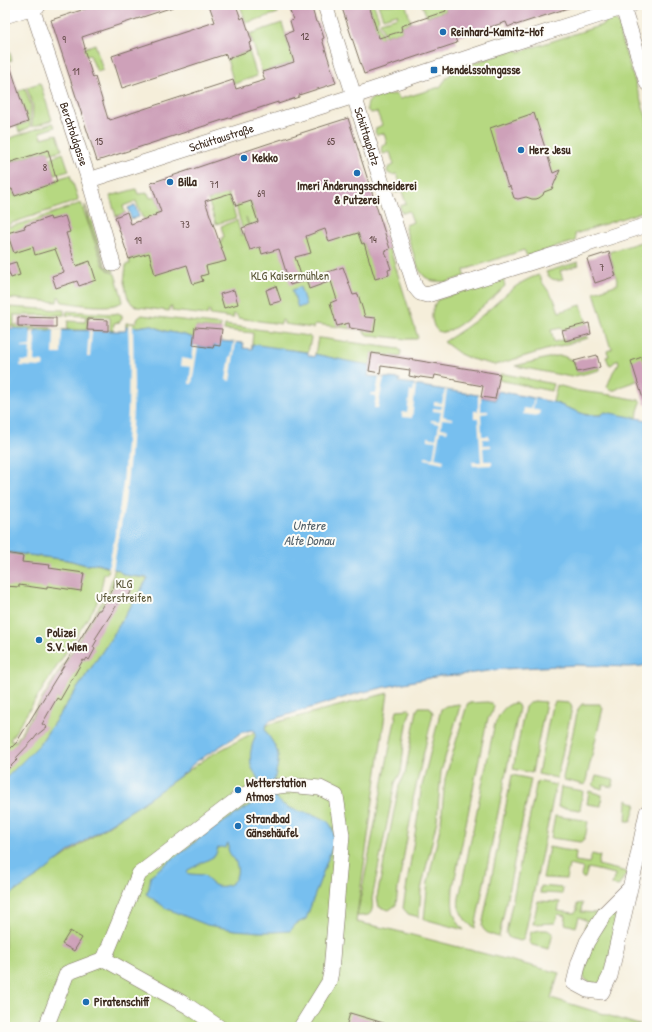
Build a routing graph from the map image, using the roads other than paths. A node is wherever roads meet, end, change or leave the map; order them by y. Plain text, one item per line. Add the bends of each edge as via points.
1 (326, 5) edge
2 (34, 6) edge
3 (625, 6) edge
4 (5, 16) edge
5 (647, 83) edge
6 (354, 96) junction
7 (89, 180) junction
8 (647, 225) edge
9 (113, 264) dead end
10 (647, 812) edge
11 (630, 888) junction
12 (104, 959) junction
13 (46, 1027) edge
14 (219, 1027) edge
15 (301, 1027) edge

1 - 6 street
2 - 4 street
2 - 7 street, Berchtoldgasse
3 - 5 street, Schüttauplatz
3 - 6 street, Schüttauplatz
6 - 7 street, Schüttaustraße
6 - 8 street, Schüttauplatz via 415,287 420,294 427,295
7 - 9 street, Berchtoldgasse
10 - 11 street
11 - 11 street via 605,913 587,942 574,983 587,990 602,992 610,976
12 - 13 street via 67,973
12 - 14 street via 188,1006
12 - 15 street via 139,874 240,797 255,789 288,785 320,788 336,796 342,835 331,972 328,982

